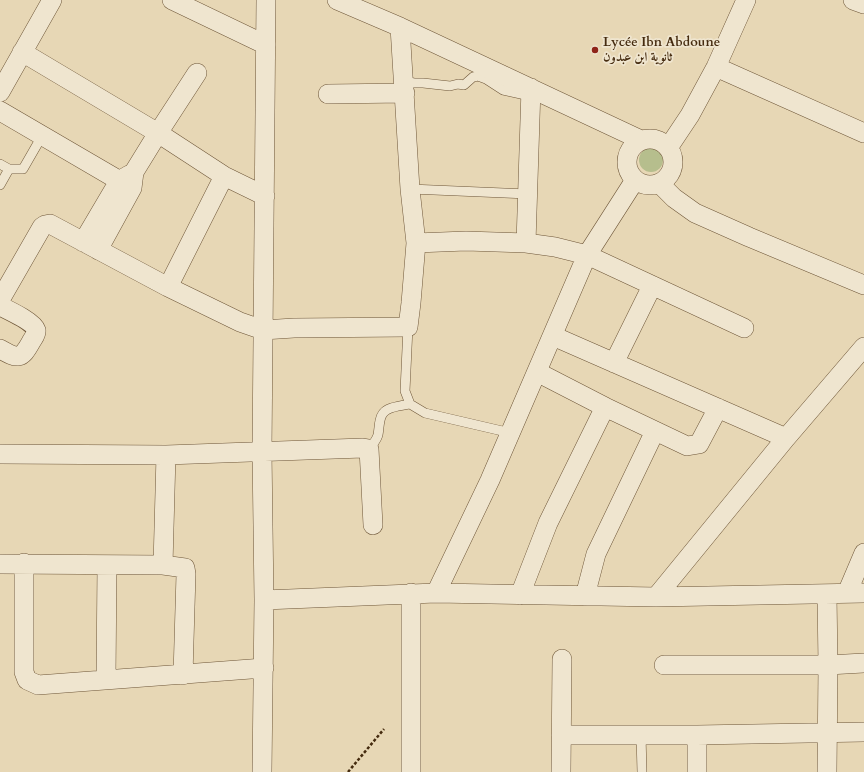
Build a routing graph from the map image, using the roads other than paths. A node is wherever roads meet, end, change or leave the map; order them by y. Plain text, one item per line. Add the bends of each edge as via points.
1 (52, 0) edge
2 (172, 0) edge
3 (266, 0) edge
4 (337, 0) edge
5 (746, 0) edge
6 (853, 0) edge
7 (864, 4) edge
8 (400, 27) junction
9 (266, 45) junction
10 (22, 52) junction
11 (716, 67) junction
12 (197, 73) dead end
13 (404, 87) junction
14 (0, 92) edge
15 (531, 92) junction
16 (328, 94) dead end
17 (0, 111) edge
18 (158, 133) junction
19 (864, 133) edge
20 (42, 136) junction
21 (641, 140) junction
22 (668, 148) junction
23 (0, 164) edge
24 (9, 169) junction
25 (224, 176) junction
26 (128, 180) junction
27 (635, 180) junction
28 (659, 183) junction
29 (0, 185) edge
30 (410, 189) junction
31 (528, 194) junction
32 (265, 196) junction
33 (416, 243) junction
34 (526, 243) junction
35 (91, 246) junction
36 (587, 255) junction
37 (864, 285) edge
38 (652, 286) junction
39 (168, 287) junction
40 (0, 300) edge
41 (0, 306) edge
42 (408, 327) junction
43 (744, 328) dead end
44 (263, 330) junction
45 (553, 336) junction
46 (864, 348) edge
47 (0, 349) edge
48 (614, 363) junction
49 (537, 372) junction
50 (410, 404) junction
51 (605, 408) junction
52 (718, 408) junction
53 (655, 430) junction
54 (510, 433) junction
55 (786, 438) junction
56 (370, 449) junction
57 (262, 452) junction
58 (0, 454) edge
59 (166, 456) junction
60 (373, 525) dead end
61 (864, 553) edge
62 (24, 563) junction
63 (0, 564) edge
64 (107, 565) junction
65 (163, 565) junction
66 (411, 593) junction
67 (436, 593) junction
68 (855, 593) edge
69 (520, 595) junction
70 (827, 595) junction
71 (585, 596) junction
72 (656, 597) junction
73 (264, 600) junction
74 (562, 659) dead end
75 (864, 663) edge
76 (664, 665) dead end
77 (828, 665) junction
78 (264, 668) junction
79 (183, 675) junction
80 (106, 679) junction
81 (864, 732) edge
82 (827, 733) junction
83 (561, 735) junction
84 (641, 735) junction
85 (697, 735) junction
86 (262, 772) edge
87 (411, 772) edge
88 (561, 772) edge
89 (642, 772) edge
90 (697, 772) edge
91 (827, 772) edge

1 - 10 street
2 - 9 street
3 - 9 street
4 - 8 street
5 - 11 street
6 - 7 street
8 - 13 street
8 - 15 street
9 - 32 street
10 - 14 street
10 - 18 street
11 - 19 street
11 - 22 street via 690,115
12 - 18 street
13 - 15 lane via 414,83 464,85 478,76 504,90
13 - 16 street
13 - 30 street
15 - 21 street
15 - 31 street
17 - 20 street
18 - 25 street
18 - 26 street
20 - 24 lane via 23,169
20 - 26 street
21 - 22 street via 661,141
21 - 27 street via 632,147 627,158 628,170
22 - 28 street via 672,168 667,177
23 - 24 lane
24 - 29 lane
25 - 32 street
25 - 39 street
26 - 35 street
27 - 28 street via 642,184
27 - 36 street
28 - 37 street via 695,213
30 - 31 lane
30 - 33 street
31 - 34 street
32 - 44 street
33 - 34 street
33 - 42 street
34 - 36 street
35 - 39 street
35 - 40 street via 50,224 45,224
36 - 38 street
36 - 45 street
38 - 43 street
38 - 48 street
39 - 44 street via 240,322
41 - 47 street via 32,324 36,330 24,353 18,357
42 - 44 street
42 - 50 lane via 405,391
44 - 57 street
45 - 48 street
45 - 49 street
46 - 55 street
48 - 52 street
49 - 51 street
49 - 54 street
50 - 54 lane via 424,413
50 - 56 lane via 384,411 380,418 378,435
51 - 53 street
51 - 69 street via 548,523
52 - 53 street via 699,444 694,446 687,446
52 - 55 street
53 - 71 street via 596,554
54 - 67 street
55 - 72 street
56 - 57 street
56 - 60 street
57 - 59 street
57 - 73 street
58 - 59 street
59 - 65 street
61 - 68 street
62 - 63 street
62 - 64 street
62 - 80 street via 24,672 28,680 38,685
64 - 65 street
64 - 80 street
65 - 79 street via 185,568
66 - 67 street
66 - 73 street
66 - 87 street
67 - 69 street
68 - 70 street
69 - 71 street
70 - 72 street
70 - 77 street
71 - 72 street
73 - 78 street
74 - 83 street
75 - 77 street
76 - 77 street
77 - 82 street
78 - 79 street
78 - 86 street
79 - 80 street
81 - 82 street
82 - 85 street
82 - 91 street
83 - 84 street
83 - 88 street
84 - 85 street
84 - 89 lane
85 - 90 street

